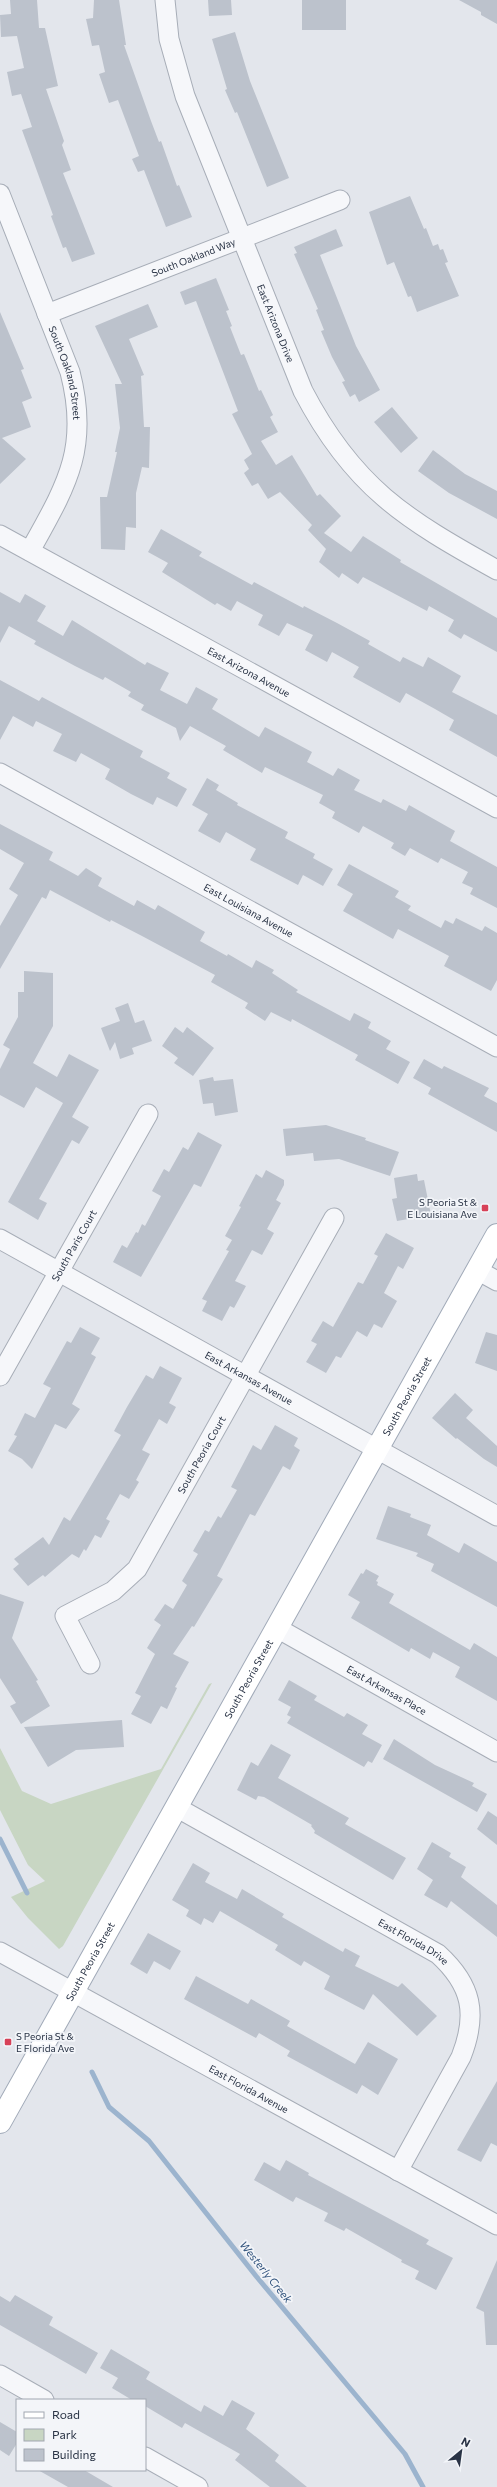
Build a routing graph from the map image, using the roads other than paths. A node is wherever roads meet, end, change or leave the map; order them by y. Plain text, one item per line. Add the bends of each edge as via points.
1 (165, 0) edge
2 (0, 194) edge
3 (340, 200) dead end
4 (242, 237) junction
5 (47, 314) junction
6 (0, 535) edge
7 (30, 551) junction
8 (497, 570) edge
9 (0, 773) edge
10 (497, 808) edge
11 (497, 1047) edge
12 (148, 1114) dead end
13 (334, 1218) dead end
14 (497, 1235) edge
15 (0, 1239) edge
16 (477, 1270) junction
17 (60, 1272) junction
18 (497, 1281) edge
19 (0, 1376) edge
20 (245, 1376) junction
21 (377, 1449) junction
22 (497, 1516) edge
23 (277, 1628) junction
24 (90, 1664) dead end
25 (497, 1752) edge
26 (176, 1807) junction
27 (0, 1952) edge
28 (73, 1992) junction
29 (0, 2122) edge
30 (398, 2171) junction
31 (497, 2225) edge
32 (0, 2375) edge
33 (42, 2399) edge
34 (146, 2457) edge
35 (198, 2487) edge

1 - 4 street, East Arizona Drive via 169,39 176,69
2 - 5 street, South Oakland Street
3 - 4 street, South Oakland Way
4 - 5 street, South Oakland Way
4 - 8 street, East Arizona Drive via 303,391 338,449 384,499 410,520
5 - 7 street, South Oakland Street via 70,372 79,421 77,446 71,470 62,493
6 - 7 street, East Arizona Avenue
7 - 10 street, East Arizona Avenue
9 - 11 street, East Louisiana Avenue
12 - 17 street, South Paris Court
13 - 20 street, South Peoria Court
14 - 16 main road, South Peoria Street
15 - 17 street, East Arkansas Avenue
16 - 18 street
16 - 21 main road, South Peoria Street
17 - 19 street, South Paris Court
17 - 20 street, East Arkansas Avenue
20 - 21 street, East Arkansas Avenue
20 - 24 street, South Peoria Court via 137,1569 113,1591 65,1616
21 - 22 street, East Arkansas Avenue
21 - 23 main road, South Peoria Street
23 - 25 street, East Arkansas Place
23 - 26 main road, South Peoria Street
26 - 28 main road, South Peoria Street
26 - 30 street, East Florida Drive via 438,1954 453,1968 464,1985 470,2001 469,2038
27 - 28 street, East Florida Avenue
28 - 29 main road, South Peoria Street
28 - 30 street, East Florida Avenue
30 - 31 street, East Florida Avenue
32 - 33 street
34 - 35 street

